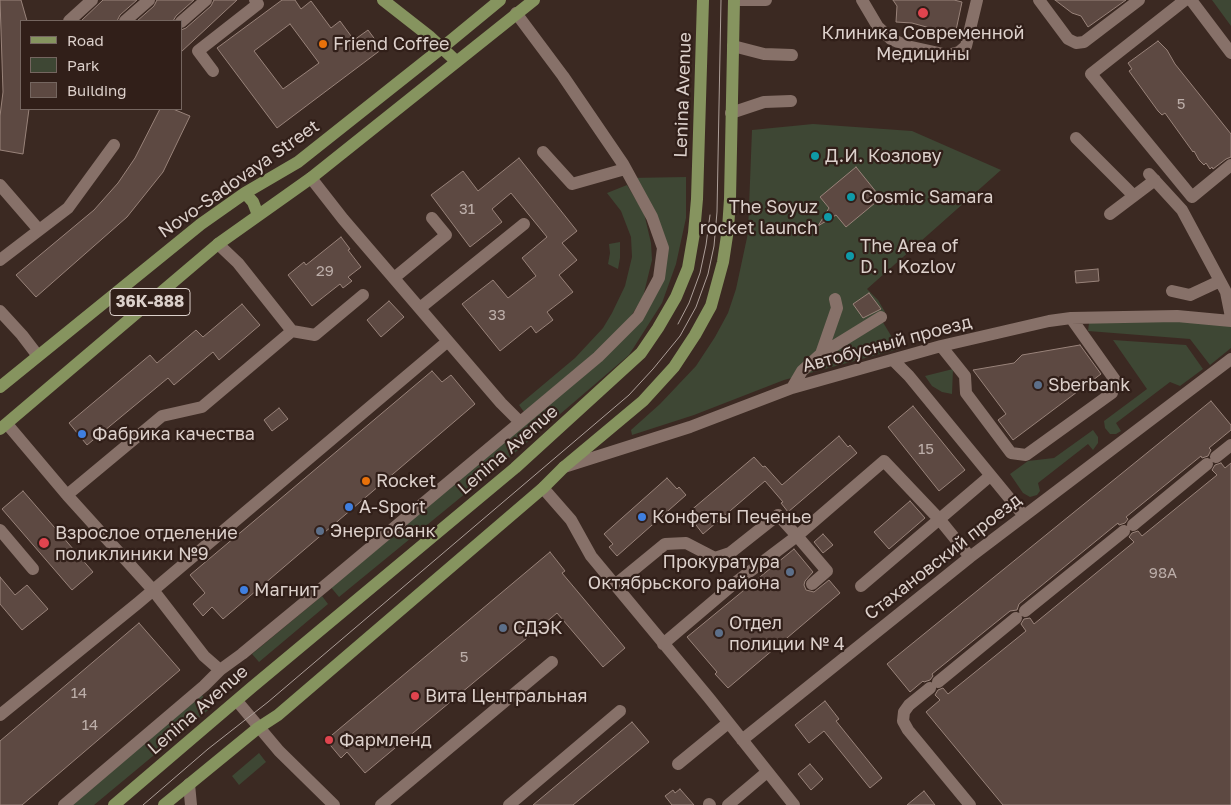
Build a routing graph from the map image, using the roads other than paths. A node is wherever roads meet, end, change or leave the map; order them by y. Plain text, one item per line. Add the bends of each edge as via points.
1 (92, 0) edge
2 (148, 0) edge
3 (206, 0) edge
4 (255, 0) edge
5 (384, 0) edge
6 (500, 0) edge
7 (534, 0) edge
8 (703, 0) edge
9 (734, 0) edge
10 (766, 0) edge
11 (862, 0) edge
12 (977, 0) edge
13 (1039, 0) edge
14 (1139, 0) edge
15 (1184, 0) edge
16 (1192, 0) edge
17 (516, 14) junction
18 (70, 20) edge
19 (126, 20) edge
20 (182, 21) edge
21 (733, 46) junction
22 (442, 47) junction
23 (1231, 53) edge
24 (792, 55) dead end
25 (456, 61) junction
26 (213, 71) dead end
27 (791, 101) dead end
28 (731, 113) junction
29 (1076, 138) dead end
30 (114, 145) dead end
31 (543, 152) dead end
32 (1231, 165) edge
33 (626, 169) junction
34 (311, 178) junction
35 (0, 185) edge
36 (245, 193) junction
37 (1134, 196) junction
38 (1110, 214) dead end
39 (258, 215) junction
40 (432, 218) dead end
41 (524, 224) dead end
42 (39, 230) junction
43 (218, 244) junction
44 (0, 260) edge
45 (394, 278) junction
46 (1220, 281) junction
47 (1172, 291) dead end
48 (363, 296) dead end
49 (835, 299) dead end
50 (420, 308) junction
51 (0, 311) edge
52 (881, 317) dead end
53 (1231, 317) edge
54 (1071, 318) junction
55 (1231, 321) edge
56 (292, 331) junction
57 (448, 341) junction
58 (941, 346) junction
59 (820, 354) junction
60 (38, 356) junction
61 (1231, 359) edge
62 (894, 361) junction
63 (0, 387) edge
64 (792, 388) junction
65 (520, 422) junction
66 (4, 427) edge
67 (1231, 445) edge
68 (564, 467) junction
69 (990, 476) junction
70 (543, 488) junction
71 (67, 496) junction
72 (1024, 516) junction
73 (940, 520) junction
74 (2, 535) edge
75 (797, 536) junction
76 (970, 557) junction
77 (33, 569) dead end
78 (812, 584) dead end
79 (615, 585) junction
80 (861, 586) dead end
81 (153, 590) junction
82 (664, 644) junction
83 (552, 662) dead end
84 (220, 670) junction
85 (237, 701) junction
86 (620, 711) dead end
87 (0, 714) edge
88 (728, 723) junction
89 (258, 728) junction
90 (742, 740) junction
91 (678, 764) dead end
92 (767, 772) junction
93 (190, 784) junction
94 (64, 805) edge
95 (114, 805) edge
96 (164, 805) edge
97 (191, 805) edge
98 (334, 805) edge
99 (381, 805) edge
100 (509, 805) edge
101 (728, 805) edge
102 (794, 805) edge
103 (970, 805) edge

1 - 18 street
2 - 19 street
3 - 20 street
4 - 26 street via 258,4 198,51
5 - 22 main road
6 - 22 main road, Novo-Sadovaya Street / 36К-888
7 - 17 main road
8 - 85 main road, Lenina Avenue via 694,233 688,268 658,328 641,353 516,468
9 - 10 street
9 - 21 main road
11 - 12 street via 878,27 891,39 948,55 966,46
13 - 14 street via 1068,39 1076,43 1084,42
15 - 32 street via 1091,74 1192,196
16 - 23 street
17 - 25 main road
17 - 33 street
21 - 24 street via 764,54
21 - 28 main road
22 - 25 main road
22 - 36 main road, Novo-Sadovaya Street / 36К-888 via 298,162
25 - 34 main road
27 - 28 street via 764,102
28 - 68 main road via 728,229 711,306 674,367 643,401
29 - 37 street
30 - 42 street via 68,208
31 - 33 street via 572,184
33 - 65 street via 652,217 663,248 659,278 638,317 598,357
34 - 39 main road, 36К-888
34 - 45 street
35 - 42 street
36 - 39 main road via 254,202
36 - 60 main road, Novo-Sadovaya Street / 36К-888 via 201,224
37 - 38 street
37 - 46 street via 1152,177 1182,210
39 - 43 main road, 36К-888
40 - 45 street via 446,234
41 - 50 street
42 - 44 street
43 - 56 street via 238,263
43 - 66 main road, 36К-888
45 - 50 street
46 - 47 street via 1190,295
46 - 53 street via 1226,292
48 - 56 street via 315,335
49 - 59 street via 837,308
50 - 57 street
51 - 60 street
52 - 59 street
54 - 55 street, Автобусный проезд via 1178,316
54 - 58 street, Автобусный проезд
54 - 58 street via 1115,380 1112,392 1026,455 1012,453 966,393 965,376
56 - 71 street via 202,408 162,416
57 - 65 street
57 - 81 street
58 - 62 street, Автобусный проезд
59 - 64 street via 802,371
60 - 63 main road, Novo-Sadovaya Street / 36К-888
61 - 72 street, Стахановский проезд
62 - 64 street, Автобусный проезд
62 - 69 street
64 - 68 street, Автобусный проезд via 690,427
65 - 84 street
66 - 71 street
67 - 103 street via 909,705 903,721 908,730
68 - 70 main road
69 - 72 street
69 - 73 street
70 - 79 street via 571,520 591,556
70 - 89 main road via 278,715
71 - 81 street
72 - 76 street, Стахановский проезд
73 - 75 street via 884,461
73 - 76 street
73 - 80 street
74 - 77 street
75 - 78 street via 827,571
75 - 79 street via 778,515 730,554 715,558 686,543 665,544
75 - 82 street via 736,582
76 - 90 street, Стахановский проезд
79 - 82 street
81 - 84 street via 204,656
81 - 87 street
82 - 88 street
83 - 99 street
84 - 94 street
85 - 89 street
85 - 95 main road, Lenina Avenue
86 - 100 street
88 - 90 street
88 - 91 street
89 - 93 main road
89 - 98 street
90 - 92 street
92 - 101 street
92 - 102 street
93 - 96 main road
93 - 97 street

